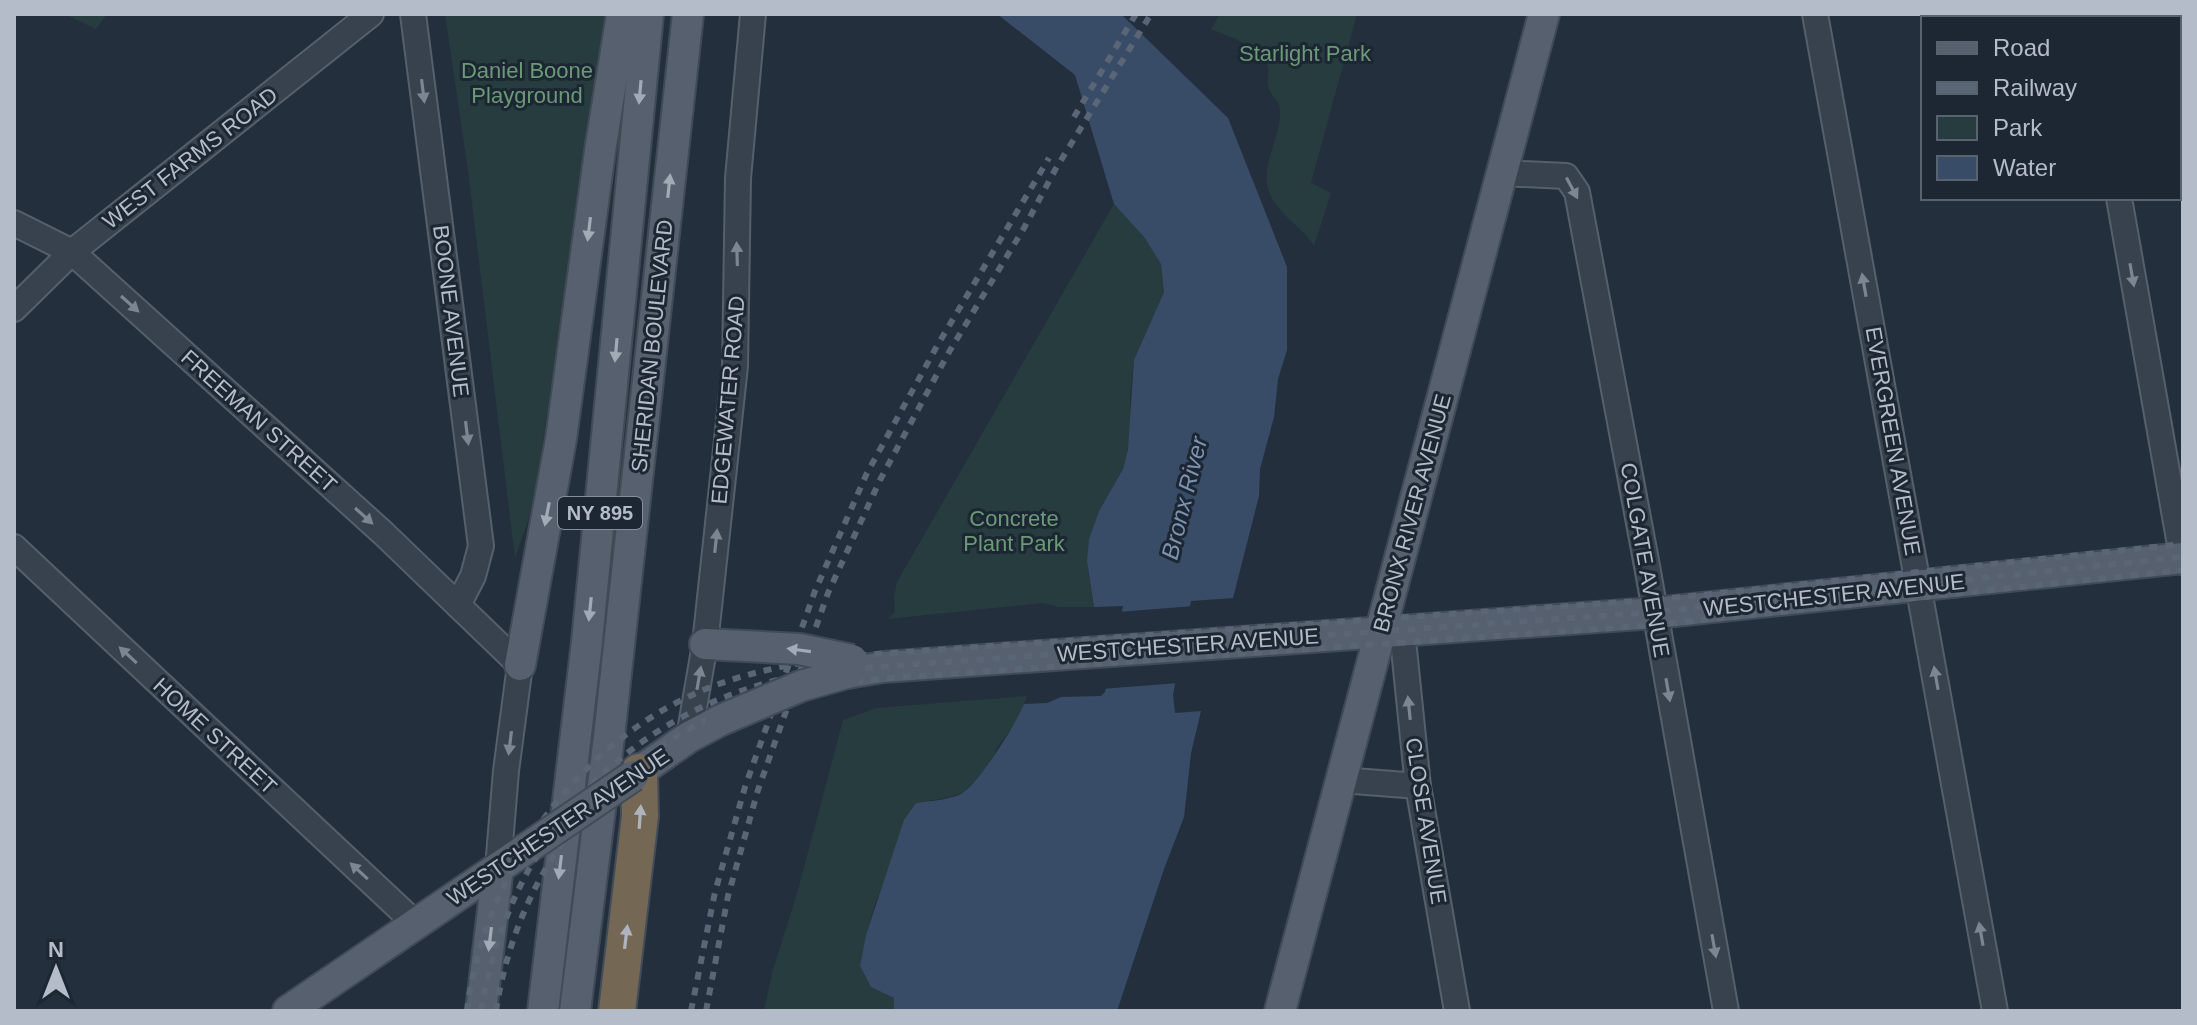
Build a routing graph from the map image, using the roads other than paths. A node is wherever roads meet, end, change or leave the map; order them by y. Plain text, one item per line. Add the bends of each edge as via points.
1 (371, 14) edge
2 (413, 14) edge
3 (622, 14) edge
4 (648, 14) edge
5 (688, 14) edge
6 (753, 14) edge
7 (1544, 14) edge
8 (1815, 14) edge
9 (1501, 173) junction
10 (2119, 200) edge
11 (14, 223) edge
12 (72, 252) junction
13 (14, 309) edge
14 (14, 547) edge
15 (2183, 559) edge
16 (1919, 587) junction
17 (458, 605) junction
18 (1655, 613) junction
19 (1391, 631) junction
20 (705, 644) junction
21 (520, 665) junction
22 (849, 666) junction
23 (689, 737) junction
24 (636, 774) junction
25 (1341, 780) junction
26 (1418, 786) junction
27 (498, 868) junction
28 (416, 924) junction
29 (288, 1011) edge
30 (481, 1011) edge
31 (543, 1011) edge
32 (575, 1011) edge
33 (617, 1011) edge
34 (1280, 1011) edge
35 (1457, 1011) edge
36 (1726, 1011) edge
37 (1995, 1011) edge

1 - 12 street, WEST FARMS ROAD
2 -> 17 street, BOONE AVENUE via 481,546
3 -> 21 main road via 561,439
4 -> 31 main road, SHERIDAN BOULEVARD / NY 895 via 588,628
32 -> 5 main road, SHERIDAN BOULEVARD / NY 895
20 -> 6 street, EDGEWATER ROAD via 737,345 738,178
7 - 9 main road, BRONX RIVER AVENUE
16 -> 8 street, EVERGREEN AVENUE
9 -> 18 street, COLGATE AVENUE via 1566,176 1577,192
9 - 19 main road, BRONX RIVER AVENUE
10 -> 15 street
11 - 12 street, FREEMAN STREET
12 - 13 street, WEST FARMS ROAD
12 -> 17 street, FREEMAN STREET
28 -> 14 street, HOME STREET
15 - 16 main road, WESTCHESTER AVENUE
16 - 18 main road, WESTCHESTER AVENUE
37 -> 16 street, EVERGREEN AVENUE
17 - 21 street, FREEMAN STREET
18 - 19 main road, WESTCHESTER AVENUE
18 -> 36 street, COLGATE AVENUE
19 - 22 main road, WESTCHESTER AVENUE
19 - 25 main road, BRONX RIVER AVENUE
26 -> 19 street, CLOSE AVENUE
22 -> 20 main road, WESTCHESTER AVENUE, bridge via 799,649
23 -> 20 street, EDGEWATER ROAD
21 -> 27 street
22 - 23 main road, WESTCHESTER AVENUE, bridge
23 - 24 main road, WESTCHESTER AVENUE
24 - 27 main road, WESTCHESTER AVENUE, bridge
33 -> 24 highway via 640,816
25 - 26 street
25 - 34 main road, BRONX RIVER AVENUE
26 - 35 street, CLOSE AVENUE
27 - 28 main road, WESTCHESTER AVENUE
27 -> 30 main road
28 - 29 main road, WESTCHESTER AVENUE

